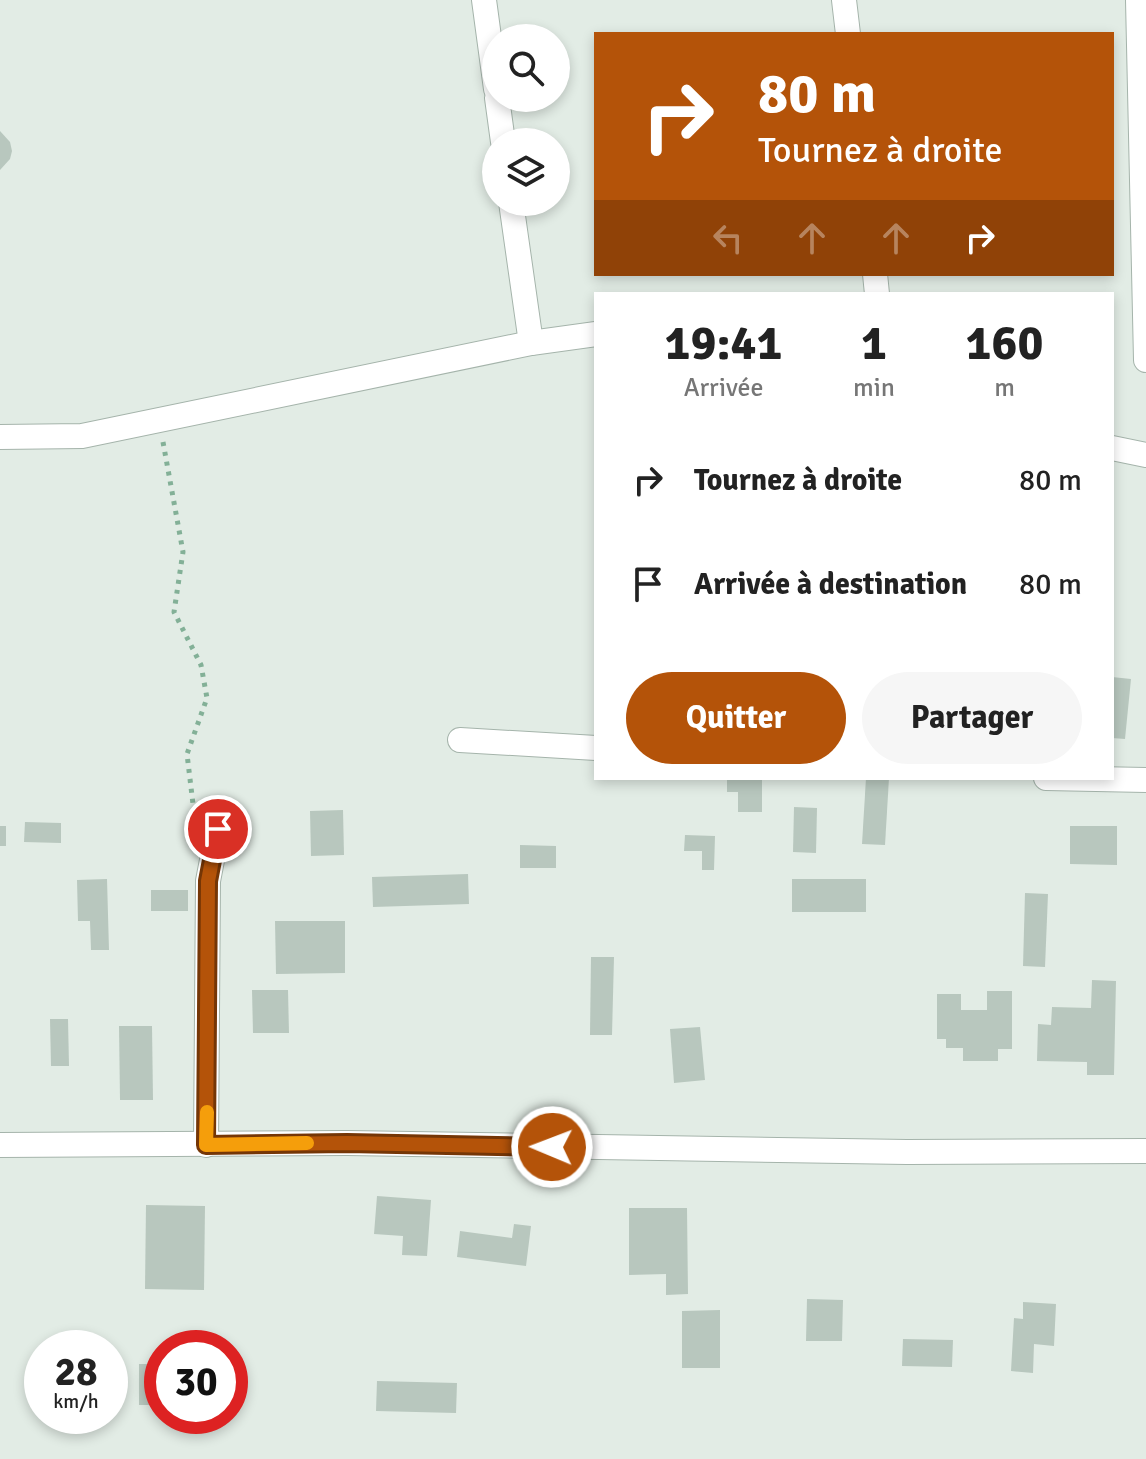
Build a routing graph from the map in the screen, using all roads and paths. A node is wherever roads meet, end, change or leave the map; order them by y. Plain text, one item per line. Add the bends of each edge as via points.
1 (484, 0) edge
2 (844, 0) edge
3 (1138, 0) edge
4 (487, 24) edge
5 (848, 32) edge
6 (513, 216) edge
7 (594, 334) edge
8 (531, 343) junction
9 (1146, 360) edge
10 (159, 421) junction
11 (0, 437) edge
12 (1114, 448) edge
13 (1146, 455) edge
14 (460, 740) dead end
15 (594, 748) edge
16 (1114, 779) edge
17 (1146, 780) edge
18 (218, 829) joint
19 (0, 1145) edge
20 (206, 1145) junction
21 (1146, 1151) edge

1 - 4 street
2 - 5 street
3 - 9 street
6 - 8 street
7 - 8 street
8 - 10 street
10 - 11 street via 82,436
10 - 18 path via 183,552 174,612 201,665 207,698 187,754 193,804
12 - 13 street
14 - 15 street
16 - 17 street
18 - 20 street via 208,881
19 - 20 street
20 - 21 street

